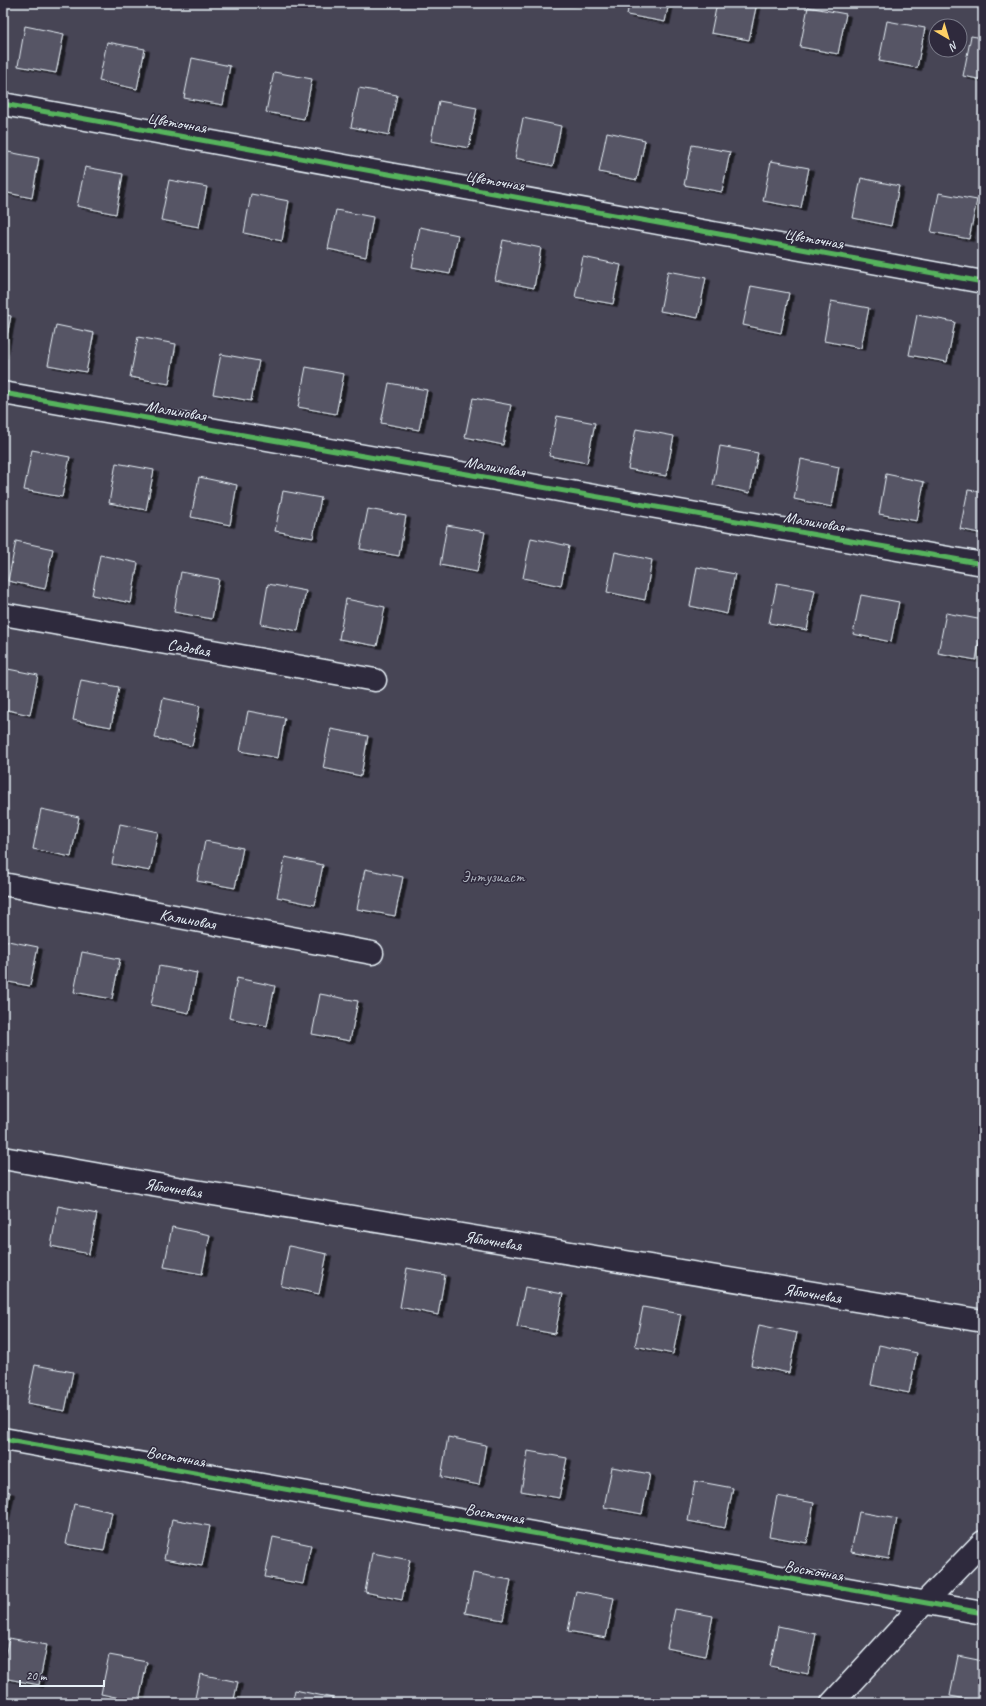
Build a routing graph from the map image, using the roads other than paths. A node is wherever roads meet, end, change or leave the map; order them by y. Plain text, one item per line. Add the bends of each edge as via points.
1 (3, 104) edge
2 (983, 282) edge
3 (3, 393) edge
4 (983, 564) edge
5 (3, 614) edge
6 (375, 680) dead end
7 (3, 884) edge
8 (372, 953) dead end
9 (3, 1158) edge
10 (983, 1321) edge
11 (3, 1439) edge
12 (983, 1542) edge
13 (924, 1603) junction
14 (983, 1612) edge
15 (832, 1703) edge

1 - 2 street, Цветочная
3 - 4 street, Малиновая
5 - 6 street, Садовая
7 - 8 street, Калиновая
9 - 10 street, Яблочневая
11 - 13 street, Восточная
12 - 13 street
13 - 14 street, Восточная
13 - 15 street

